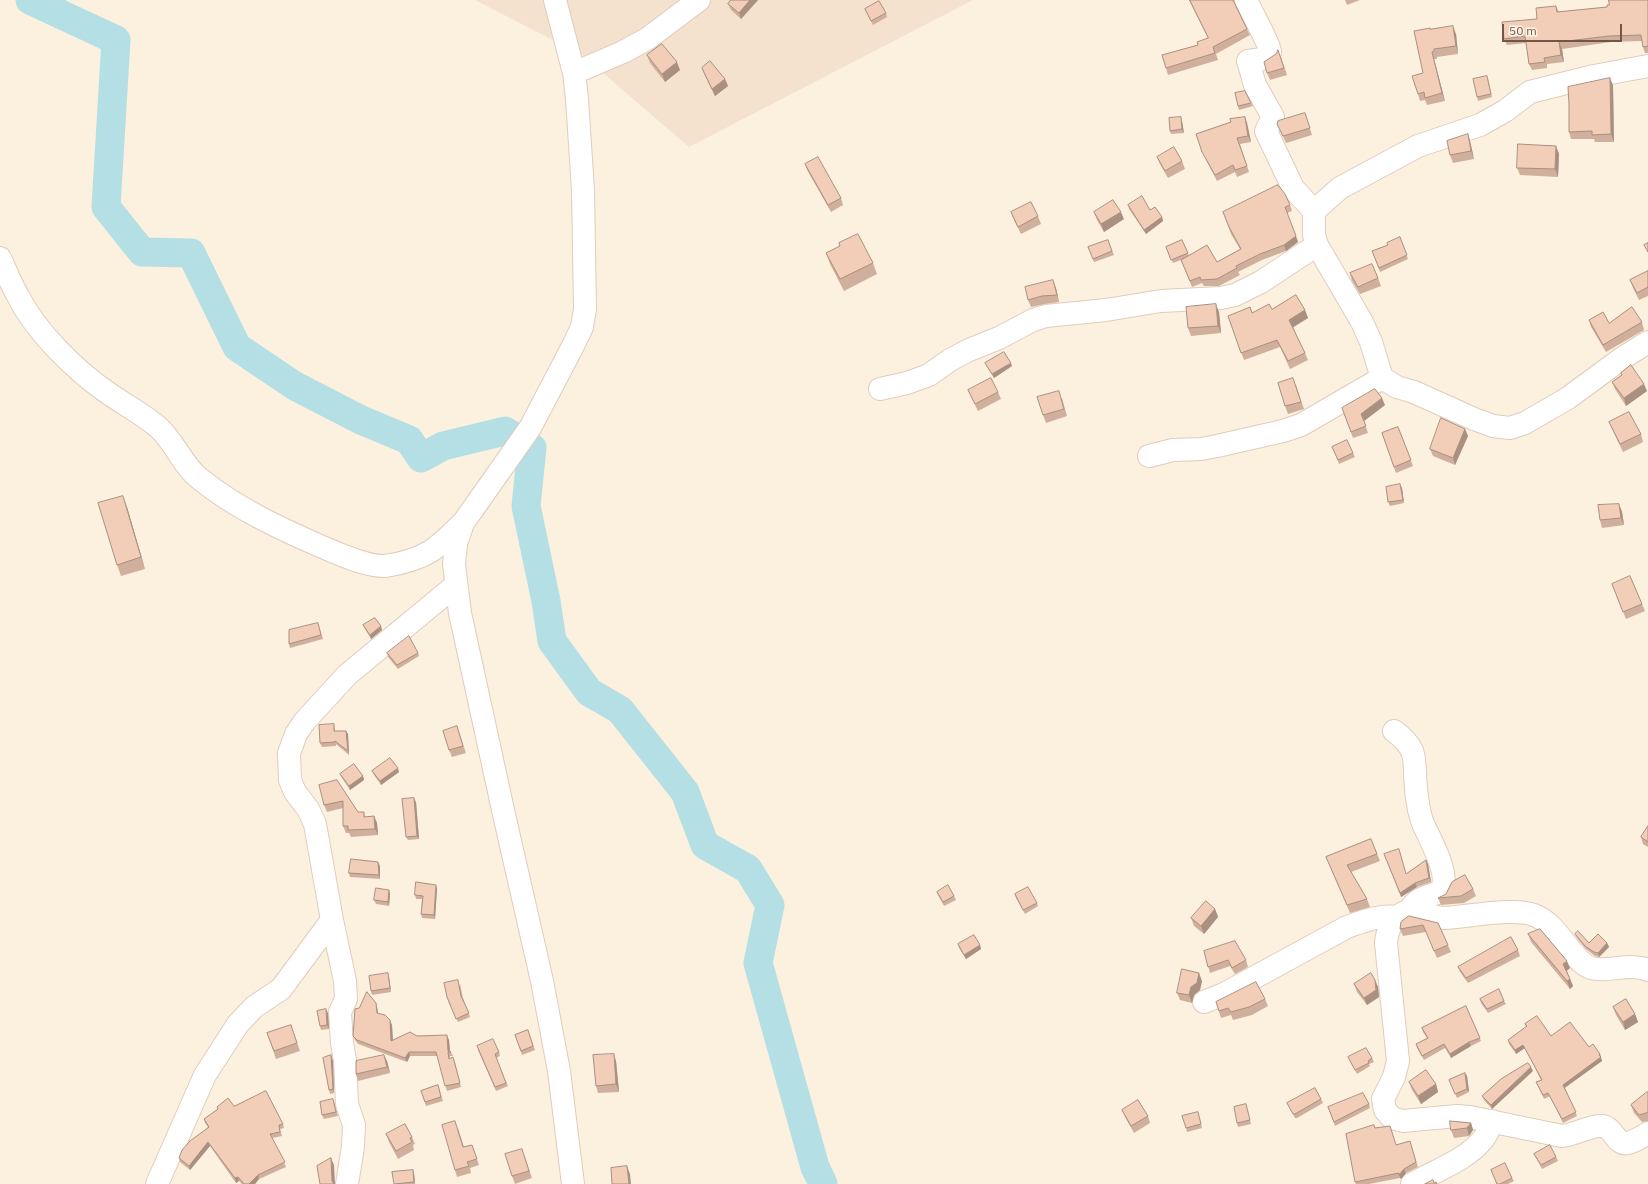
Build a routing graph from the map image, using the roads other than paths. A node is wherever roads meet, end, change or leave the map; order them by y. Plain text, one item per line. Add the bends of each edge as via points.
1 (555, 0) edge
2 (699, 0) edge
3 (1246, 0) edge
4 (1648, 66) edge
5 (574, 73) junction
6 (1314, 211) junction
7 (1317, 246) junction
8 (0, 258) edge
9 (1648, 342) edge
10 (1382, 378) junction
11 (880, 389) dead end
12 (1149, 456) dead end
13 (463, 523) junction
14 (456, 585) junction
15 (1394, 731) dead end
16 (1403, 914) junction
17 (332, 920) junction
18 (1648, 970) edge
19 (1204, 1002) dead end
20 (1492, 1122) junction
21 (1648, 1134) edge
22 (157, 1184) edge
23 (347, 1184) edge
24 (574, 1184) edge
25 (1412, 1184) edge

1 - 5 street
2 - 5 street via 647,39
3 - 6 street via 1270,47 1270,52 1262,59 1248,60 1255,85 1274,117 1266,131 1293,188
4 - 6 street via 1530,92 1505,111 1480,125 1418,146 1340,188
5 - 13 street via 583,190 585,309 582,327 530,428
6 - 7 street via 1314,235
7 - 10 street via 1362,322
7 - 11 street via 1261,282 1235,295 1171,300 1046,316 969,350 929,375
8 - 13 street via 18,298 55,347 107,393 159,428 199,478 226,497 287,531 362,562 384,566 410,560 430,551
9 - 10 street via 1568,398 1525,423 1510,428 1493,426 1474,419 1397,387
10 - 12 street via 1301,425 1217,446 1173,450
13 - 14 street via 456,544
14 - 17 street via 347,676 304,722 292,744 290,780 315,824
14 - 24 street via 467,646 542,981 559,1071
15 - 16 street via 1412,751 1419,811 1439,860 1444,885 1440,892 1417,900
16 - 18 street via 1423,912 1436,918 1520,912 1534,915 1546,921 1582,963 1590,967 1598,970 1634,967
16 - 19 street via 1382,916 1347,927 1224,994
16 - 20 street via 1391,925 1386,943 1398,1061 1394,1077 1383,1099 1385,1110 1392,1118 1404,1121 1458,1116
17 - 22 street via 280,989 254,1007 238,1024 205,1075
17 - 23 street via 345,981 346,999 340,1012 341,1031 347,1104 354,1124
20 - 21 street via 1562,1136 1601,1126 1607,1127 1622,1143 1632,1142
20 - 25 street via 1484,1138 1473,1149 1457,1161

